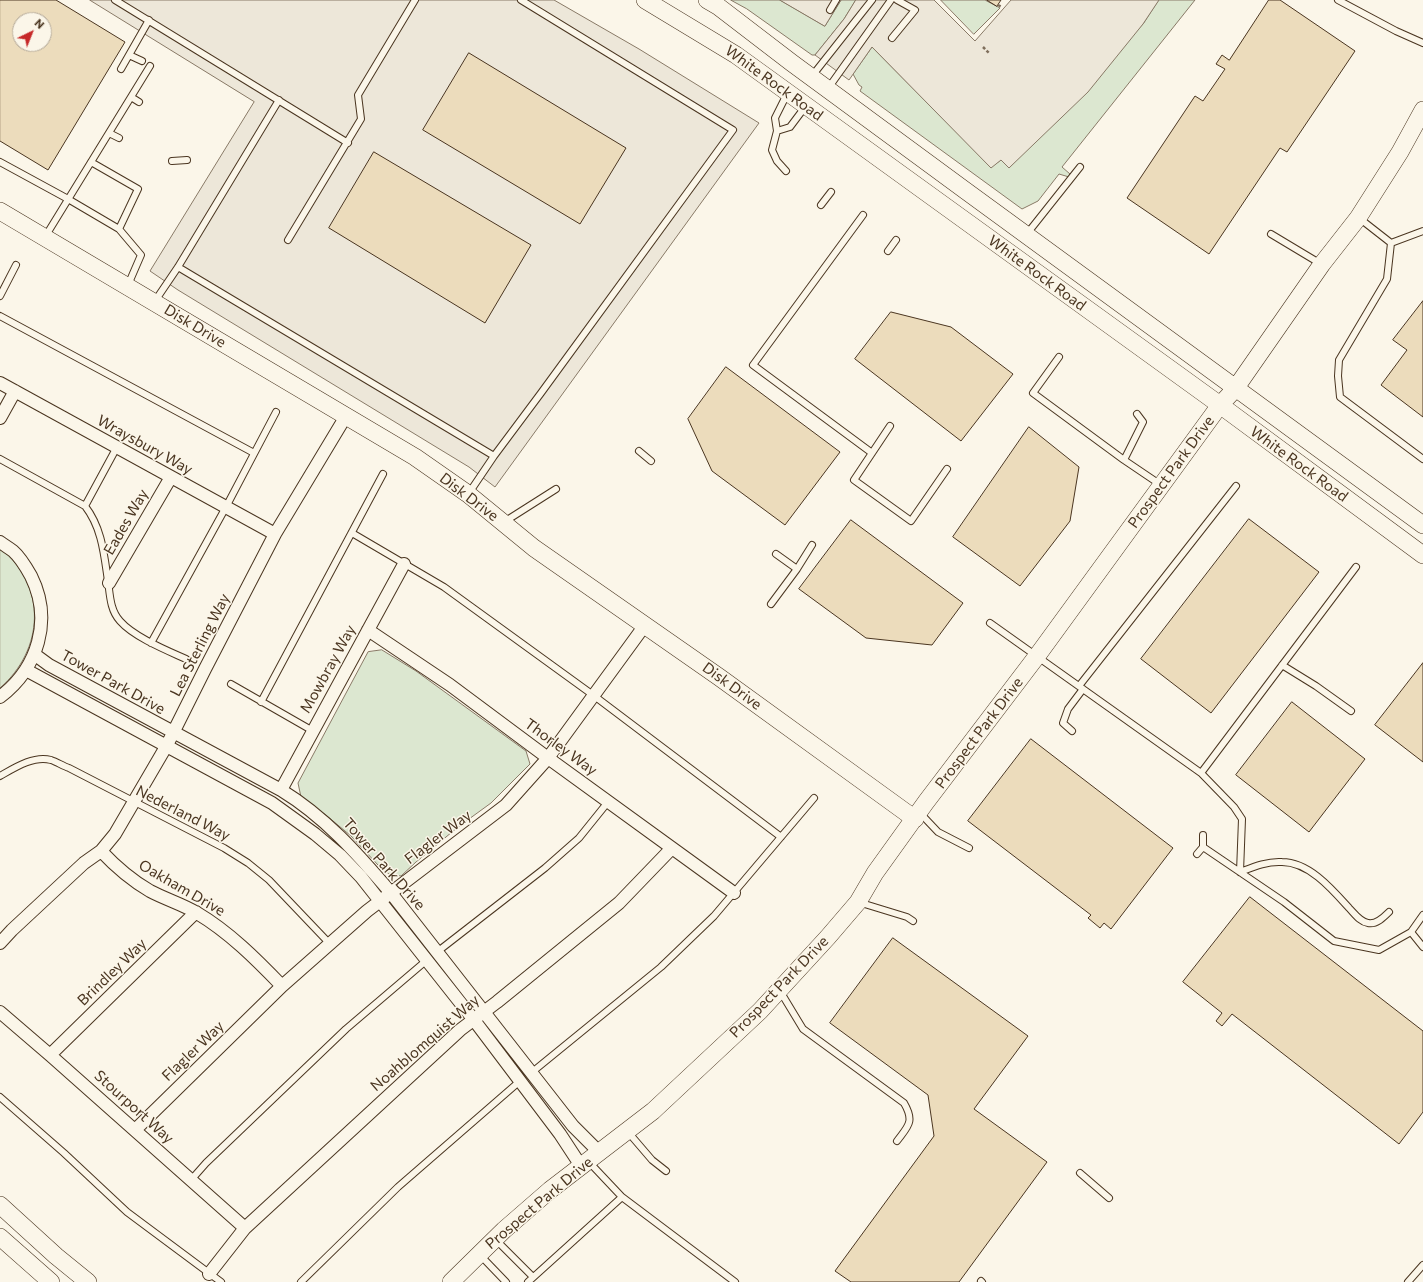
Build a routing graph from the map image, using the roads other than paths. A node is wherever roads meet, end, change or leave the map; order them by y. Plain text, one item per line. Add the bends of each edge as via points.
1 (115, 0) edge
2 (415, 0) edge
3 (521, 0) edge
4 (645, 0) edge
5 (707, 0) edge
6 (836, 0) edge
7 (872, 0) edge
8 (891, 0) edge
9 (897, 0) edge
10 (1338, 0) edge
11 (830, 10) dead end
12 (149, 20) junction
13 (892, 38) dead end
14 (1423, 43) edge
15 (129, 55) junction
16 (142, 61) dead end
17 (150, 66) dead end
18 (121, 69) dead end
19 (812, 77) junction
20 (828, 89) junction
21 (788, 92) junction
22 (131, 97) junction
23 (279, 100) junction
24 (139, 102) dead end
25 (806, 106) junction
26 (1423, 110) edge
27 (777, 131) junction
28 (109, 133) junction
29 (119, 138) dead end
30 (348, 143) junction
31 (186, 160) dead end
32 (172, 161) dead end
33 (0, 162) edge
34 (91, 162) junction
35 (1080, 167) dead end
36 (786, 171) dead end
37 (831, 192) dead end
38 (68, 199) junction
39 (821, 205) dead end
40 (0, 211) edge
41 (863, 215) dead end
42 (1358, 218) junction
43 (119, 229) junction
44 (1423, 231) edge
45 (1271, 234) dead end
46 (1026, 235) junction
47 (44, 238) junction
48 (288, 240) dead end
49 (896, 240) dead end
50 (1391, 243) junction
51 (888, 251) dead end
52 (1322, 264) junction
53 (16, 265) dead end
54 (178, 267) junction
55 (128, 286) junction
56 (0, 296) edge
57 (154, 302) junction
58 (0, 316) edge
59 (1058, 357) dead end
60 (0, 383) edge
61 (1235, 388) junction
62 (14, 391) junction
63 (1220, 405) junction
64 (276, 412) dead end
65 (1137, 414) dead end
66 (346, 416) junction
67 (0, 418) edge
68 (890, 426) dead end
69 (117, 447) junction
70 (639, 451) dead end
71 (254, 453) junction
72 (872, 453) junction
73 (494, 456) junction
74 (1423, 459) edge
75 (0, 460) edge
76 (651, 460) dead end
77 (1124, 460) junction
78 (947, 468) dead end
79 (383, 474) dead end
80 (171, 477) junction
81 (1162, 486) junction
82 (1236, 486) dead end
83 (556, 489) dead end
84 (468, 494) junction
85 (85, 506) junction
86 (226, 507) junction
87 (503, 523) junction
88 (1423, 525) edge
89 (352, 533) junction
90 (275, 534) junction
91 (0, 542) edge
92 (812, 545) dead end
93 (776, 554) dead end
94 (1423, 555) edge
95 (404, 564) junction
96 (1356, 567) dead end
97 (797, 569) junction
98 (109, 583) junction
99 (771, 604) dead end
100 (990, 623) dead end
101 (645, 625) junction
102 (368, 630) junction
103 (151, 643) junction
104 (34, 654) junction
105 (1037, 656) junction
106 (186, 659) dead end
107 (1282, 665) junction
108 (26, 670) junction
109 (230, 684) dead end
110 (1081, 687) junction
111 (593, 695) junction
112 (0, 697) edge
113 (261, 702) junction
114 (1351, 711) dead end
115 (313, 731) junction
116 (1072, 731) dead end
117 (173, 733) junction
118 (167, 745) junction
119 (548, 758) junction
120 (1201, 773) junction
121 (0, 776) edge
122 (280, 790) junction
123 (814, 798) dead end
124 (608, 802) junction
125 (134, 803) junction
126 (917, 816) junction
127 (1203, 835) dead end
128 (781, 837) junction
129 (1203, 847) junction
130 (672, 848) junction
131 (969, 848) dead end
132 (101, 851) junction
133 (1197, 854) dead end
134 (1240, 872) junction
135 (391, 893) junction
136 (734, 893) junction
137 (380, 901) junction
138 (858, 902) junction
139 (196, 912) junction
140 (1389, 912) dead end
141 (1423, 915) edge
142 (913, 921) dead end
143 (1411, 932) junction
144 (0, 943) edge
145 (330, 944) junction
146 (1423, 948) edge
147 (436, 952) junction
148 (426, 960) junction
149 (282, 986) junction
150 (780, 990) junction
151 (0, 1012) edge
152 (478, 1016) junction
153 (50, 1055) junction
154 (531, 1073) junction
155 (520, 1081) junction
156 (0, 1097) edge
157 (135, 1130) junction
158 (627, 1131) junction
159 (897, 1141) dead end
160 (589, 1160) junction
161 (666, 1171) dead end
162 (1080, 1172) dead end
163 (191, 1180) junction
164 (622, 1197) junction
165 (1109, 1198) dead end
166 (0, 1205) edge
167 (245, 1228) junction
168 (0, 1236) edge
169 (495, 1239) junction
170 (479, 1254) junction
171 (1423, 1265) edge
172 (209, 1274) junction
173 (533, 1277) junction
174 (51, 1282) edge
175 (88, 1282) edge
176 (221, 1282) edge
177 (301, 1282) edge
178 (451, 1282) edge
179 (506, 1282) edge
180 (528, 1282) edge
181 (736, 1282) edge
182 (1408, 1282) edge

1 - 12 lane
2 - 30 lane via 358,95 361,119
3 - 73 lane via 733,130
4 - 21 street, White Rock Road via 721,45
5 - 19 street, White Rock Road
6 - 11 lane
7 - 19 lane
8 - 20 lane
9 - 13 lane via 915,10
10 - 14 lane
12 - 15 lane
12 - 23 lane
15 - 16 lane
15 - 18 lane
17 - 22 lane
19 - 20 street, White Rock Road
20 - 46 street, White Rock Road
21 - 25 street, White Rock Road
21 - 27 lane via 776,118
22 - 24 lane
22 - 28 lane
23 - 30 lane
23 - 54 lane
25 - 27 lane via 790,127
25 - 63 street, White Rock Road
26 - 42 street, Prospect Park Drive
27 - 36 lane via 772,150
28 - 29 lane
28 - 34 lane
30 - 48 lane
31 - 32 lane
33 - 38 lane
34 - 38 lane
34 - 43 lane via 138,189
35 - 46 lane
37 - 39 lane
38 - 43 lane
38 - 47 lane
40 - 47 street, Disk Drive
41 - 72 lane via 753,365
42 - 50 lane
42 - 52 street, Prospect Park Drive
43 - 55 lane via 141,254
44 - 50 lane
45 - 52 lane
46 - 61 street, White Rock Road
47 - 55 street, Disk Drive
49 - 51 lane
50 - 74 lane via 1387,279 1339,360 1340,397
52 - 61 street, Prospect Park Drive
53 - 56 lane
54 - 57 lane
54 - 73 lane
55 - 57 street, Disk Drive
57 - 66 street, Disk Drive
58 - 71 lane
59 - 77 lane via 1033,393
60 - 62 street, Wraysbury Way
61 - 63 street, Prospect Park Drive
61 - 88 street, White Rock Road
62 - 67 street
62 - 69 street, Wraysbury Way
63 - 81 street, Prospect Park Drive
63 - 94 street, White Rock Road
64 - 71 lane
65 - 77 lane via 1143,422
66 - 84 street, Disk Drive via 415,457
66 - 90 street, Lea Sterling Way
68 - 72 lane
69 - 80 street, Wraysbury Way
69 - 85 lane
70 - 76 lane
71 - 86 lane
72 - 78 lane via 854,480 911,521
73 - 84 lane
75 - 85 lane
77 - 81 lane
79 - 89 lane
80 - 86 street, Wraysbury Way
80 - 98 street, Eades Way
81 - 105 street, Prospect Park Drive
82 - 110 lane
83 - 87 lane
84 - 87 street, Disk Drive
85 - 98 lane via 100,534
86 - 90 street, Wraysbury Way
86 - 103 lane
87 - 101 street, Disk Drive via 534,548
89 - 95 lane
89 - 113 lane
90 - 117 street, Lea Sterling Way
91 - 104 street via 13,552 27,569 37,589 41,612 40,631
92 - 97 lane
93 - 97 lane
95 - 102 street, Mowbray Way
95 - 111 lane via 444,587
96 - 107 lane
97 - 99 lane
98 - 103 lane via 110,599 116,616
100 - 105 lane
101 - 111 street, Flagler Way
101 - 126 street, Disk Drive
102 - 115 street, Mowbray Way
102 - 119 street, Thorley Way via 450,685
103 - 106 lane
104 - 108 street
104 - 117 street, Tower Park Drive
105 - 110 lane
105 - 126 street, Prospect Park Drive
107 - 114 lane
107 - 120 lane
108 - 112 street via 12,688
108 - 118 street, Tower Park Drive
109 - 113 lane
110 - 116 lane via 1063,723
110 - 120 lane
111 - 119 street, Flagler Way
111 - 128 lane
113 - 115 lane
115 - 122 street, Mowbray Way
117 - 118 street, Lea Sterling Way
117 - 122 street, Tower Park Drive
118 - 125 street, Lea Sterling Way
118 - 137 street, Tower Park Drive via 292,816 340,856
119 - 124 street, Thorley Way
119 - 135 street, Flagler Way via 506,805
120 - 134 lane via 1234,806 1242,819
121 - 125 lane, Nederland Way via 17,766 38,760 50,760
122 - 135 street, Tower Park Drive via 316,814 334,830
123 - 128 lane
124 - 130 street, Thorley Way
124 - 147 lane via 579,838 545,868
125 - 132 street, Lea Sterling Way
125 - 145 lane, Nederland Way via 224,848 248,863 269,880
126 - 131 lane via 938,832
126 - 138 street, Prospect Park Drive via 875,873
127 - 129 lane
128 - 136 lane
129 - 133 lane
129 - 134 lane
130 - 136 street, Thorley Way
130 - 152 street, Noahblomquist Way via 619,903
132 - 139 street, Oakham Drive via 116,867 135,881
132 - 144 street, Lea Sterling Way via 84,863
134 - 140 lane via 1262,864 1282,861 1297,865 1314,873 1328,885 1361,920 1369,923 1380,920
134 - 143 lane via 1334,941 1379,950
135 - 137 street, Flagler Way
135 - 147 street, Tower Park Drive
136 - 154 lane via 661,967
137 - 145 street, Flagler Way
137 - 148 street, Tower Park Drive
138 - 142 lane
138 - 150 street, Prospect Park Drive
139 - 149 street, Oakham Drive via 217,925
139 - 153 street, Brindley Way
141 - 143 lane
143 - 146 lane
145 - 149 street, Flagler Way
147 - 152 street, Tower Park Drive
148 - 152 street, Tower Park Drive
148 - 163 lane via 346,1029
149 - 157 street, Flagler Way
150 - 158 street, Prospect Park Drive via 653,1111
150 - 159 lane via 803,1029 904,1103 910,1113 909,1125
151 - 153 street, Stourport Way
152 - 154 street, Tower Park Drive
152 - 155 street, Tower Park Drive
152 - 167 street, Noahblomquist Way via 454,1035
153 - 157 street, Stourport Way
154 - 160 street, Tower Park Drive via 573,1126
155 - 160 street, Tower Park Drive via 560,1134
155 - 177 lane via 398,1187
156 - 172 lane via 127,1212
157 - 163 street, Stourport Way
158 - 160 street, Prospect Park Drive
158 - 161 lane via 652,1160
160 - 164 lane
160 - 169 street, Prospect Park Drive via 550,1190
162 - 165 lane
163 - 167 street, Stourport Way
164 - 173 lane
164 - 181 lane
166 - 175 street
167 - 172 street, Noahblomquist Way
168 - 174 street
169 - 170 street, Prospect Park Drive
169 - 173 lane
170 - 178 street, Prospect Park Drive
170 - 179 lane
171 - 182 lane
172 - 176 lane
173 - 180 lane

